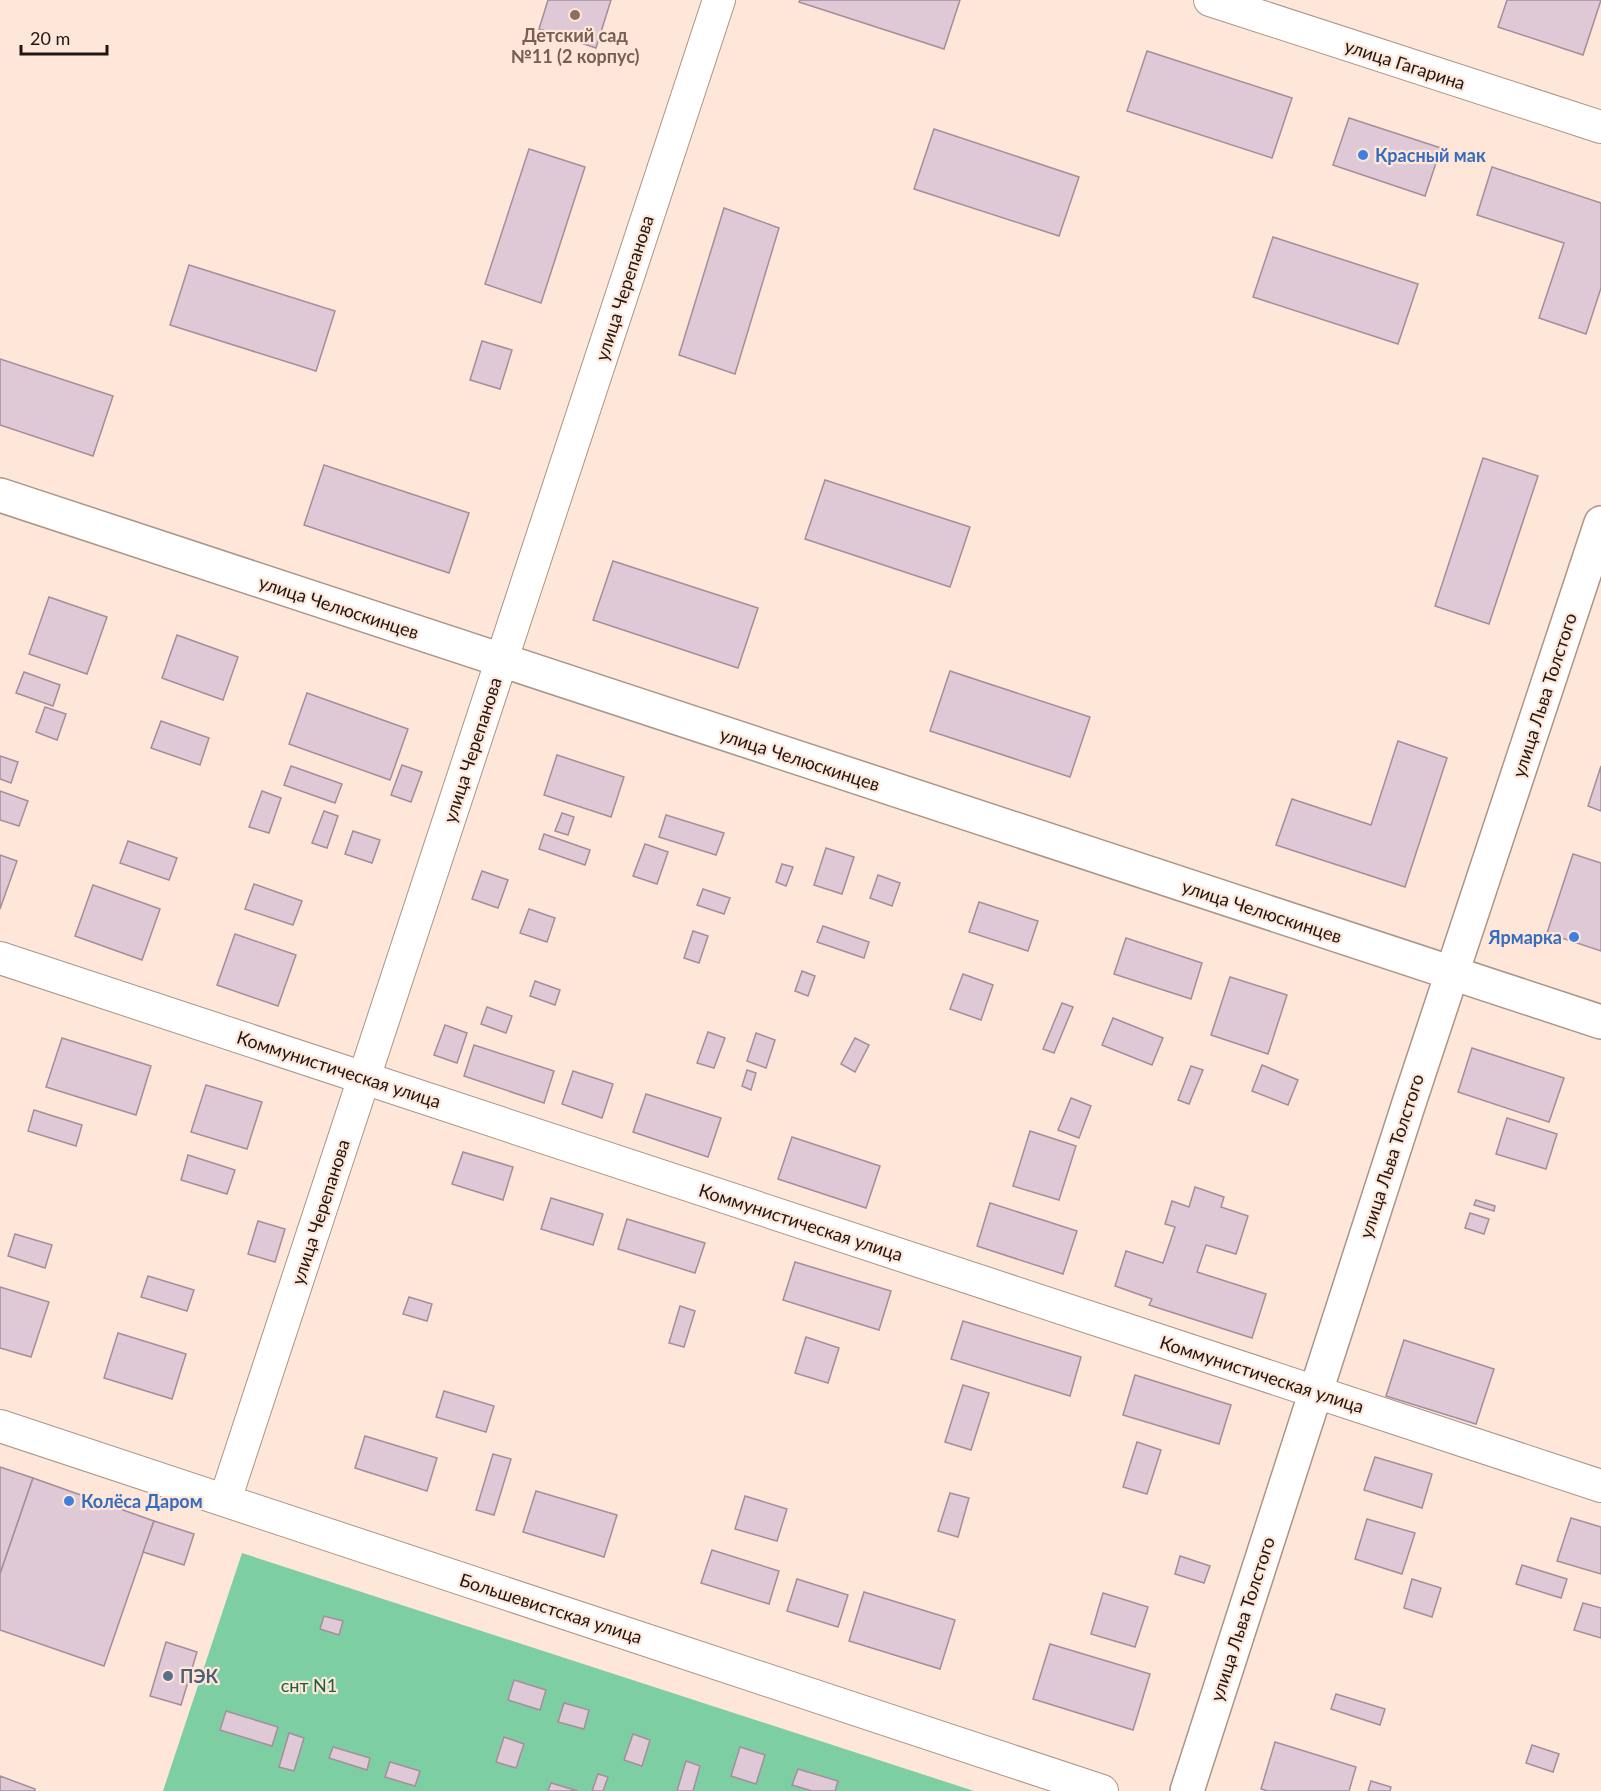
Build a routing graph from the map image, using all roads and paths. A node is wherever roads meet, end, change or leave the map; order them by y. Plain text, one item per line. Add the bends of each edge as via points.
1 (719, 0) edge
2 (1210, 0) edge
3 (1601, 128) edge
4 (0, 495) edge
5 (1601, 523) edge
6 (501, 660) junction
7 (0, 957) edge
8 (1452, 973) junction
9 (1601, 1022) edge
10 (364, 1077) junction
11 (1315, 1391) junction
12 (0, 1426) edge
13 (1601, 1486) edge
14 (225, 1500) junction
15 (1102, 1791) edge
16 (1187, 1791) edge

1 - 6 street, улица Черепанова
2 - 3 street, улица Гагарина
4 - 6 street, улица Челюскинцев
5 - 8 street, улица Льва Толстого
6 - 8 street, улица Челюскинцев
6 - 10 street, улица Черепанова
7 - 10 street, Коммунистическая улица
8 - 9 street, улица Челюскинцев
8 - 11 street, улица Льва Толстого
10 - 11 street, Коммунистическая улица
10 - 14 street, улица Черепанова
11 - 13 street, Коммунистическая улица
11 - 16 street, улица Льва Толстого
12 - 14 street, Большевистская улица
14 - 15 street, Большевистская улица

